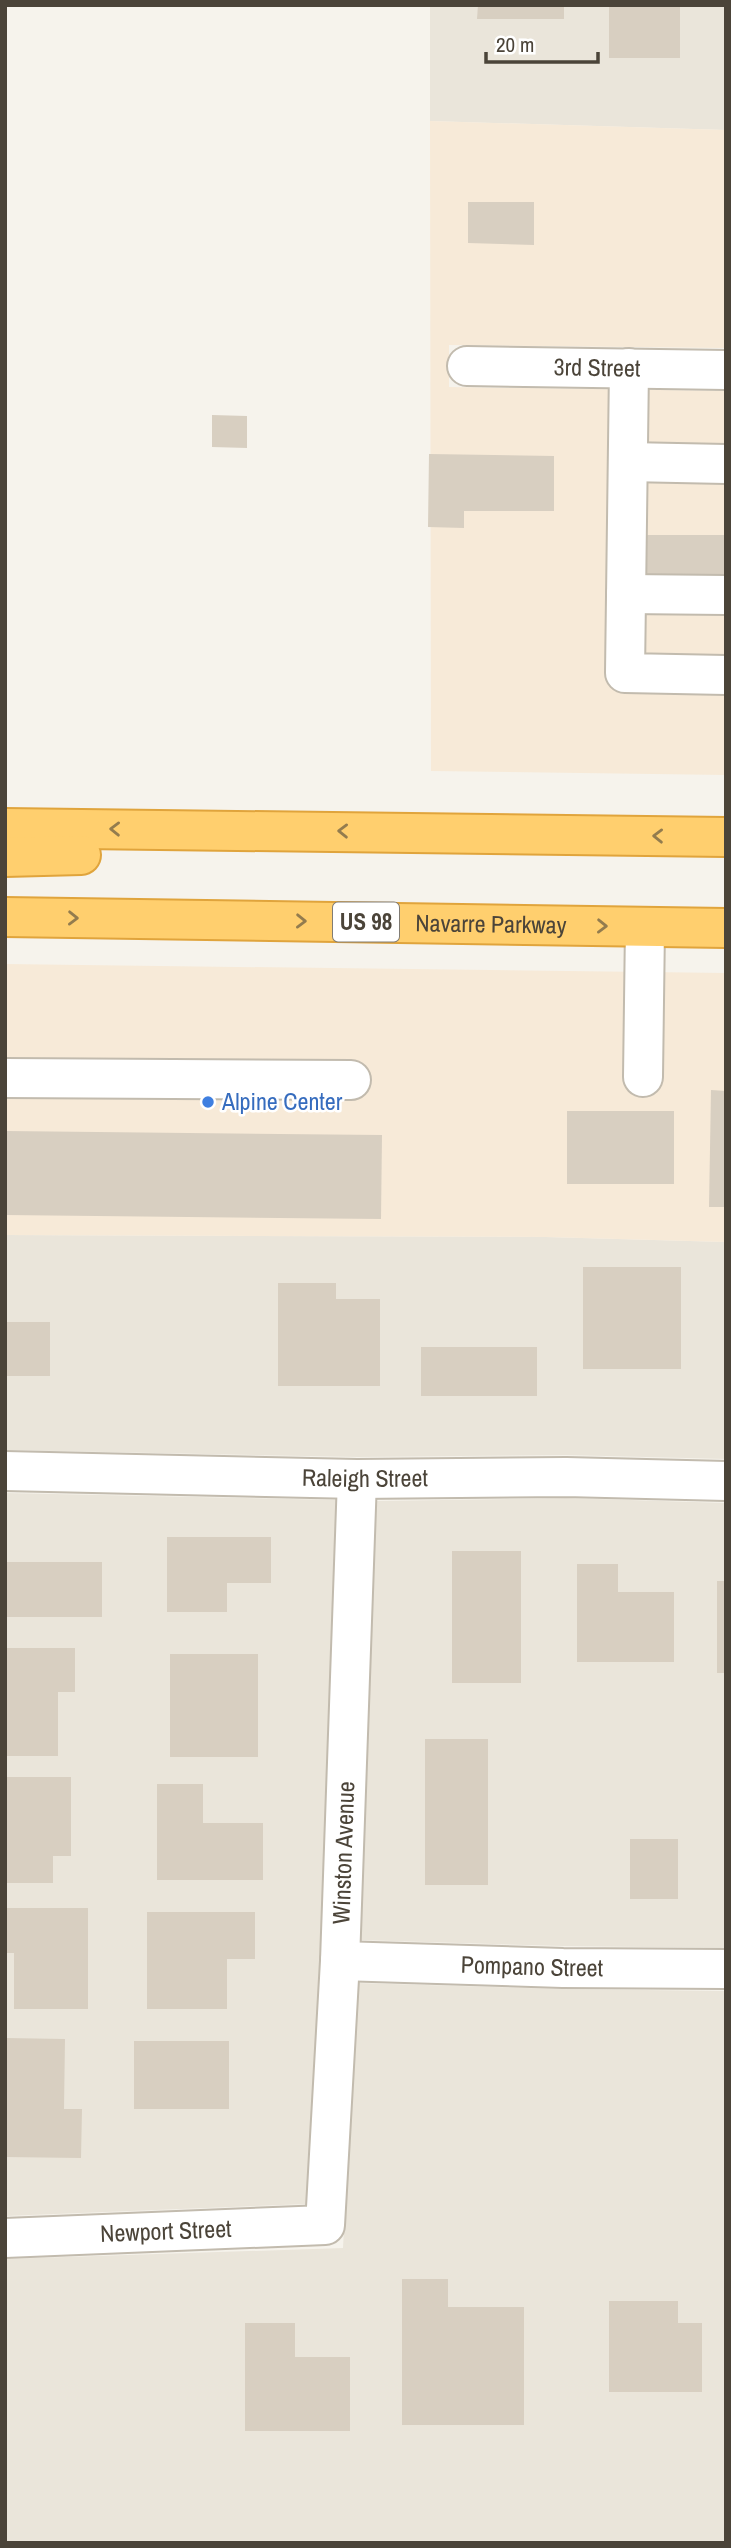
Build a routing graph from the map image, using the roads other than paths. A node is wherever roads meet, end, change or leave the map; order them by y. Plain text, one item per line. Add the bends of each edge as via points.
1 (467, 366) dead end
2 (629, 368) junction
3 (726, 370) edge
4 (628, 462) junction
5 (726, 464) edge
6 (626, 594) junction
7 (726, 595) edge
8 (726, 675) edge
9 (5, 828) edge
10 (518, 833) junction
11 (726, 837) edge
12 (5, 857) edge
13 (5, 917) edge
14 (645, 927) junction
15 (726, 928) edge
16 (643, 1077) dead end
17 (5, 1078) edge
18 (351, 1080) dead end
19 (5, 1471) edge
20 (357, 1479) junction
21 (726, 1481) edge
22 (340, 1961) junction
23 (726, 1969) edge
24 (325, 2225) joint
25 (5, 2238) edge

1 - 2 street, 3rd Street
2 - 3 street, 3rd Street
2 - 4 street
4 - 5 street
4 - 6 street
6 - 7 street
6 - 8 street via 625,673
10 -> 9 highway
11 -> 10 highway
10 - 12 highway via 469,859
13 -> 14 highway, Navarre Parkway / US 98
14 - 15 highway, Navarre Parkway / US 98
14 - 16 street
17 - 18 street
19 - 20 street, Raleigh Street
20 - 21 street, Raleigh Street
20 - 22 street, Winston Avenue
22 - 23 street, Pompano Street
22 - 24 street, Winston Avenue
24 - 25 street, Newport Street

